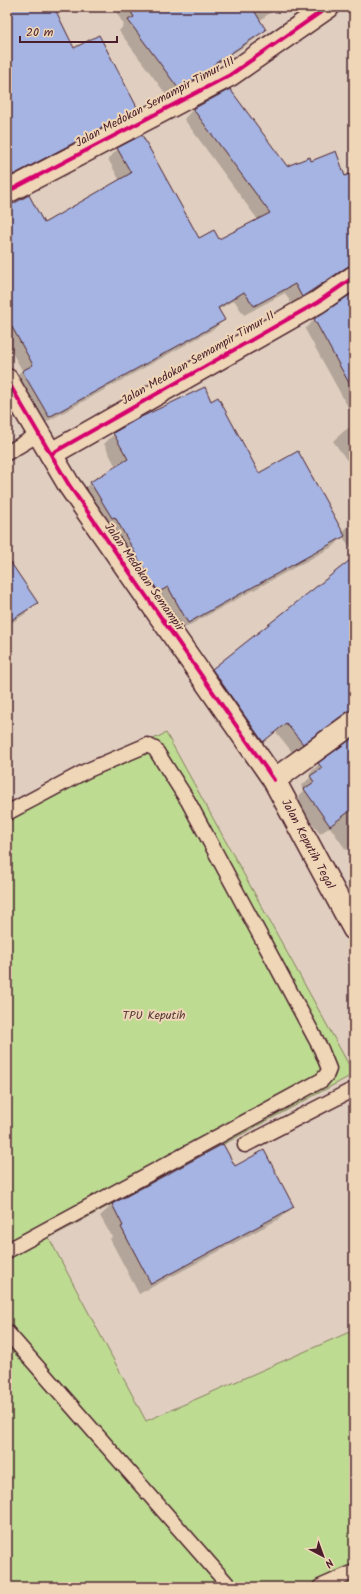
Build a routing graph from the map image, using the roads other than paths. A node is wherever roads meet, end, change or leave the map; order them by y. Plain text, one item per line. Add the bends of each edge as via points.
1 (328, 7) edge
2 (7, 192) edge
3 (354, 277) edge
4 (7, 380) edge
5 (39, 434) junction
6 (7, 453) edge
7 (50, 454) junction
8 (354, 722) edge
9 (274, 780) junction
10 (7, 813) edge
11 (354, 928) edge
12 (354, 1089) edge
13 (245, 1145) dead end
14 (7, 1251) edge
15 (7, 1332) edge
16 (354, 1572) edge
17 (230, 1587) edge
18 (320, 1587) edge

1 - 2 street, Jalan Medokan Semampir Timur III via 230,75
3 - 7 street, Jalan Medokan Semampir Timur II via 318,302
4 - 5 street, Jalan Medokan Semampir
5 - 6 lane
5 - 7 street, Jalan Medokan Semampir
7 - 9 street, Jalan Medokan Semampir
8 - 9 street
9 - 11 street, Jalan Keputih Tegal
10 - 14 lane via 86,770 147,745 156,749 191,808 321,1049 329,1069 322,1080
12 - 13 lane
15 - 17 lane
16 - 18 lane

